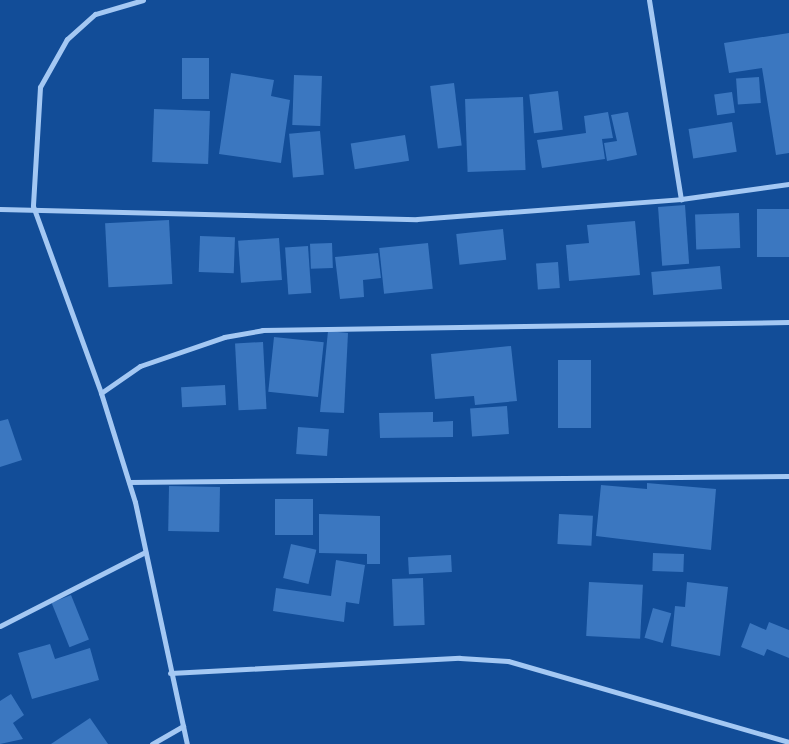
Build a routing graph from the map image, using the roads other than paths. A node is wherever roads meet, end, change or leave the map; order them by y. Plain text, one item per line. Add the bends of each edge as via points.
1 (144, 0) edge
2 (649, 0) edge
3 (789, 184) edge
4 (681, 199) junction
5 (33, 206) junction
6 (0, 209) edge
7 (789, 322) edge
8 (101, 394) junction
9 (789, 476) edge
10 (129, 482) junction
11 (145, 552) junction
12 (0, 626) edge
13 (170, 672) junction
14 (183, 726) junction
15 (789, 742) edge
16 (152, 744) edge
17 (187, 744) edge

1 - 5 street via 95,14 67,39 40,87
2 - 4 street
3 - 4 street
4 - 5 street via 417,218
5 - 6 street
5 - 8 street
7 - 8 street via 262,330 224,337 140,366
8 - 10 street
9 - 10 street
10 - 11 street
11 - 12 street
11 - 13 street
13 - 14 street
13 - 15 street via 460,658 508,661
14 - 16 street
14 - 17 street

